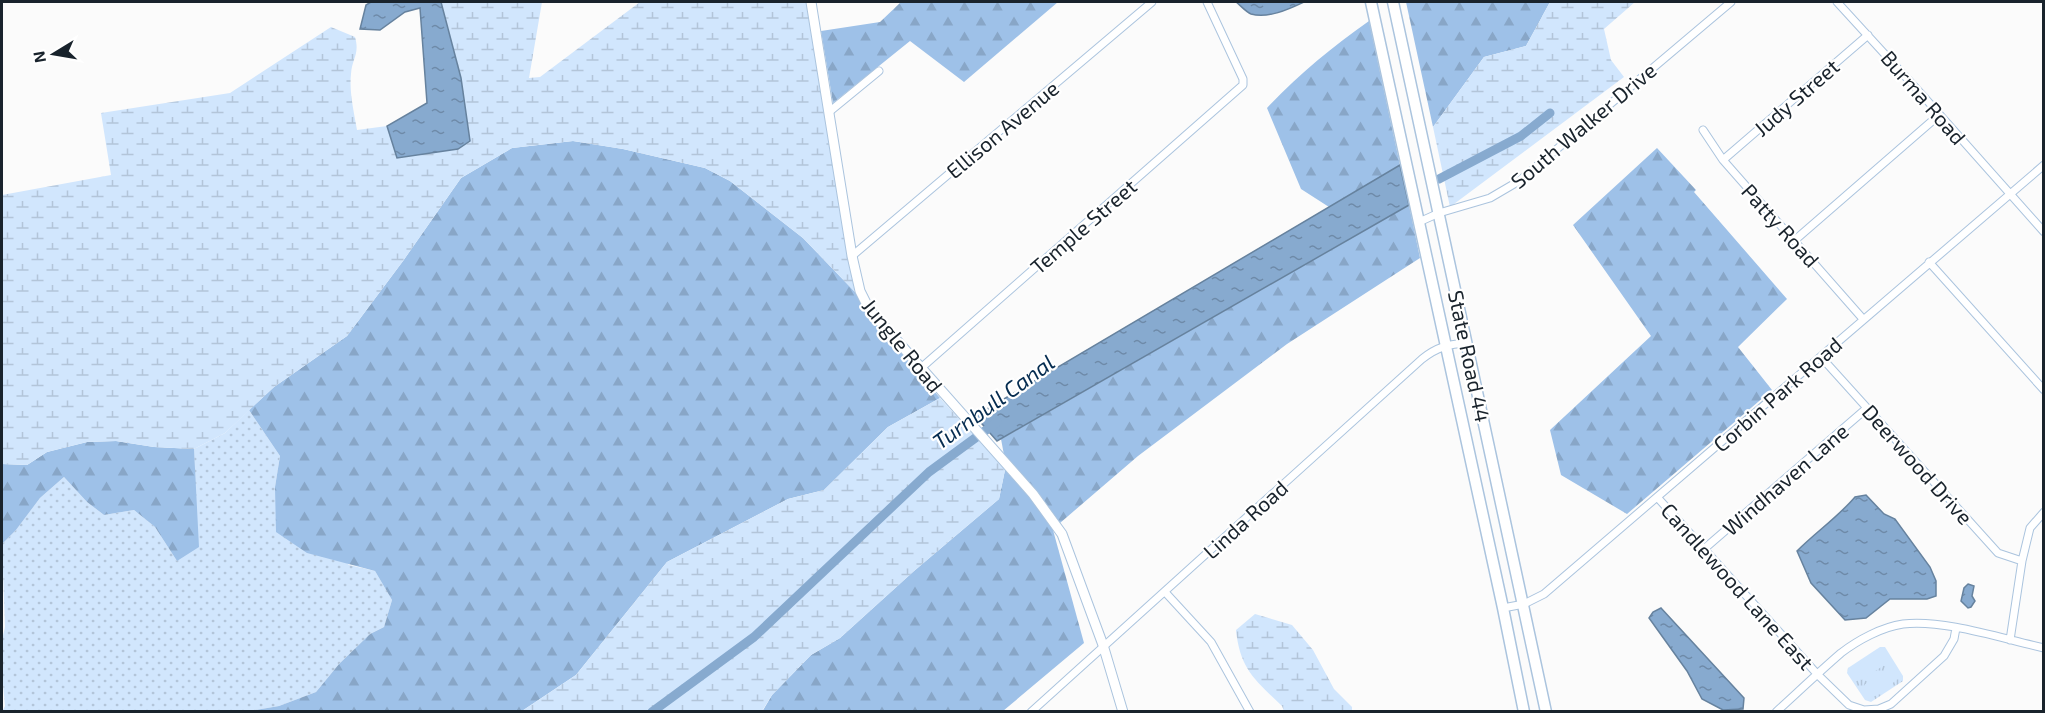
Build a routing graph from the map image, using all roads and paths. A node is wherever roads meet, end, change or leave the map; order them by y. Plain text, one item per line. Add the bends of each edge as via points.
1 (811, 2) edge
2 (1152, 2) edge
3 (1207, 2) edge
4 (1371, 2) edge
5 (1393, 2) edge
6 (1731, 2) edge
7 (1837, 2) edge
8 (1868, 34) junction
9 (879, 72) dead end
10 (829, 112) junction
11 (1939, 115) junction
12 (1703, 130) dead end
13 (1723, 160) junction
14 (2043, 165) edge
15 (2009, 194) junction
16 (1439, 213) junction
17 (1419, 222) junction
18 (2043, 232) edge
19 (1795, 240) junction
20 (852, 256) junction
21 (1929, 262) junction
22 (1863, 319) junction
23 (1467, 343) junction
24 (1446, 345) junction
25 (1821, 357) junction
26 (921, 368) junction
27 (2043, 390) edge
28 (1867, 408) junction
29 (1658, 497) junction
30 (2043, 512) edge
31 (1704, 549) junction
32 (2022, 561) junction
33 (1165, 592) junction
34 (1524, 604) junction
35 (1503, 608) junction
36 (1956, 628) junction
37 (2010, 640) junction
38 (1103, 645) junction
39 (2043, 648) edge
40 (1818, 675) junction
41 (1031, 711) edge
42 (1123, 711) edge
43 (1250, 711) edge
44 (1524, 711) edge
45 (1546, 711) edge
46 (1776, 711) edge

1 - 10 street, Jungle Road
2 - 20 street, Ellison Avenue
3 - 26 street, Temple Street via 1243,82
4 - 17 main road, State Road 44
5 - 16 main road, State Road 44
6 - 16 street, South Walker Drive via 1519,181 1490,198
7 - 8 street, Burma Road
8 - 11 street, Burma Road
8 - 13 street, Judy Street
9 - 10 street
10 - 20 street, Jungle Road
11 - 15 street, Burma Road
11 - 19 street
12 - 13 street, Patty Road
13 - 19 street, Patty Road
14 - 15 street, Corbin Park Road
15 - 18 street, Burma Road
15 - 21 street, Corbin Park Road
16 - 17 street, South Walker Drive
16 - 23 main road, State Road 44
17 - 24 main road, State Road 44
19 - 22 street, Patty Road
20 - 26 street, Jungle Road via 860,291 869,309
21 - 22 street, Corbin Park Road
21 - 27 street
22 - 25 street, Corbin Park Road
23 - 24 street, Linda Road
23 - 34 main road, State Road 44
24 - 33 street, Linda Road via 1422,359
24 - 35 main road, State Road 44
25 - 28 street, Deerwood Drive
25 - 29 street, Corbin Park Road
26 - 38 street, Jungle Road via 1033,494 1062,534
28 - 31 street, Windhaven Lane
28 - 32 street, Deerwood Drive via 1998,553
29 - 31 street, Candlewood Lane East
29 - 34 street, Corbin Park Road via 1544,594
30 - 32 street via 2030,528
31 - 40 street, Candlewood Lane East
32 - 37 street
33 - 38 street, Linda Road
33 - 43 street via 1211,642
34 - 35 street, Corbin Park Road
34 - 45 main road, State Road 44
35 - 44 main road, State Road 44
36 - 37 street
36 - 40 street via 1901,625 1871,634 1842,652
36 - 40 street, Candlewood Lane East via 1944,656 1891,704 1879,709 1849,705
37 - 39 street
38 - 41 street, Linda Road
38 - 42 street, Jungle Road
40 - 46 street

